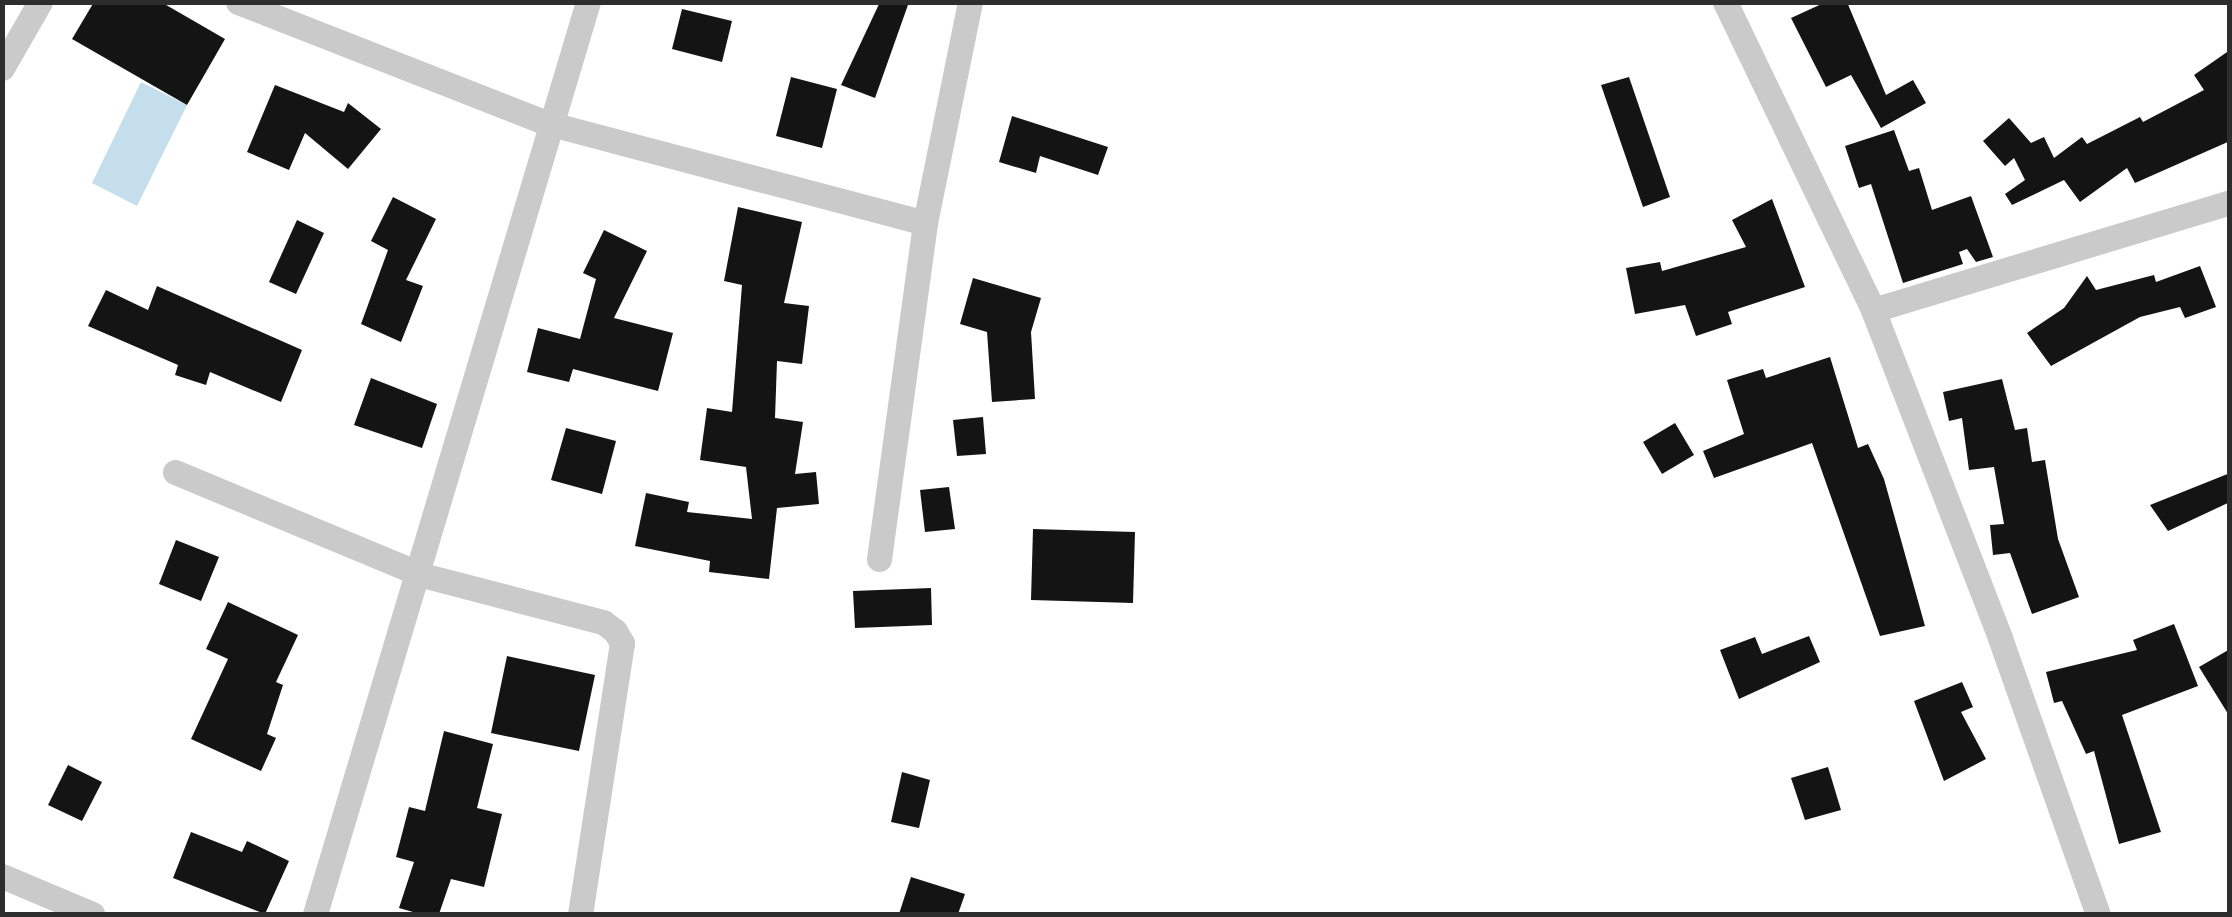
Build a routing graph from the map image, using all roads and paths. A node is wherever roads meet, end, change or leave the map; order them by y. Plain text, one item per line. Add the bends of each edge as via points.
1 (40, 2) edge
2 (238, 2) edge
3 (588, 2) edge
4 (970, 2) edge
5 (1725, 2) edge
6 (2, 68) edge
7 (547, 123) junction
8 (2230, 202) edge
9 (925, 223) junction
10 (1873, 310) junction
11 (175, 472) dead end
12 (879, 559) dead end
13 (422, 574) junction
14 (2, 876) edge
15 (92, 914) edge
16 (315, 914) edge
17 (580, 914) edge
18 (2098, 914) edge

1 - 6 street
2 - 7 street
3 - 7 street
4 - 9 street
5 - 10 street
7 - 9 street
7 - 13 street
8 - 10 street
9 - 12 street
10 - 18 street
11 - 13 street
13 - 16 street
13 - 17 street via 603,622 622,643
14 - 15 street

